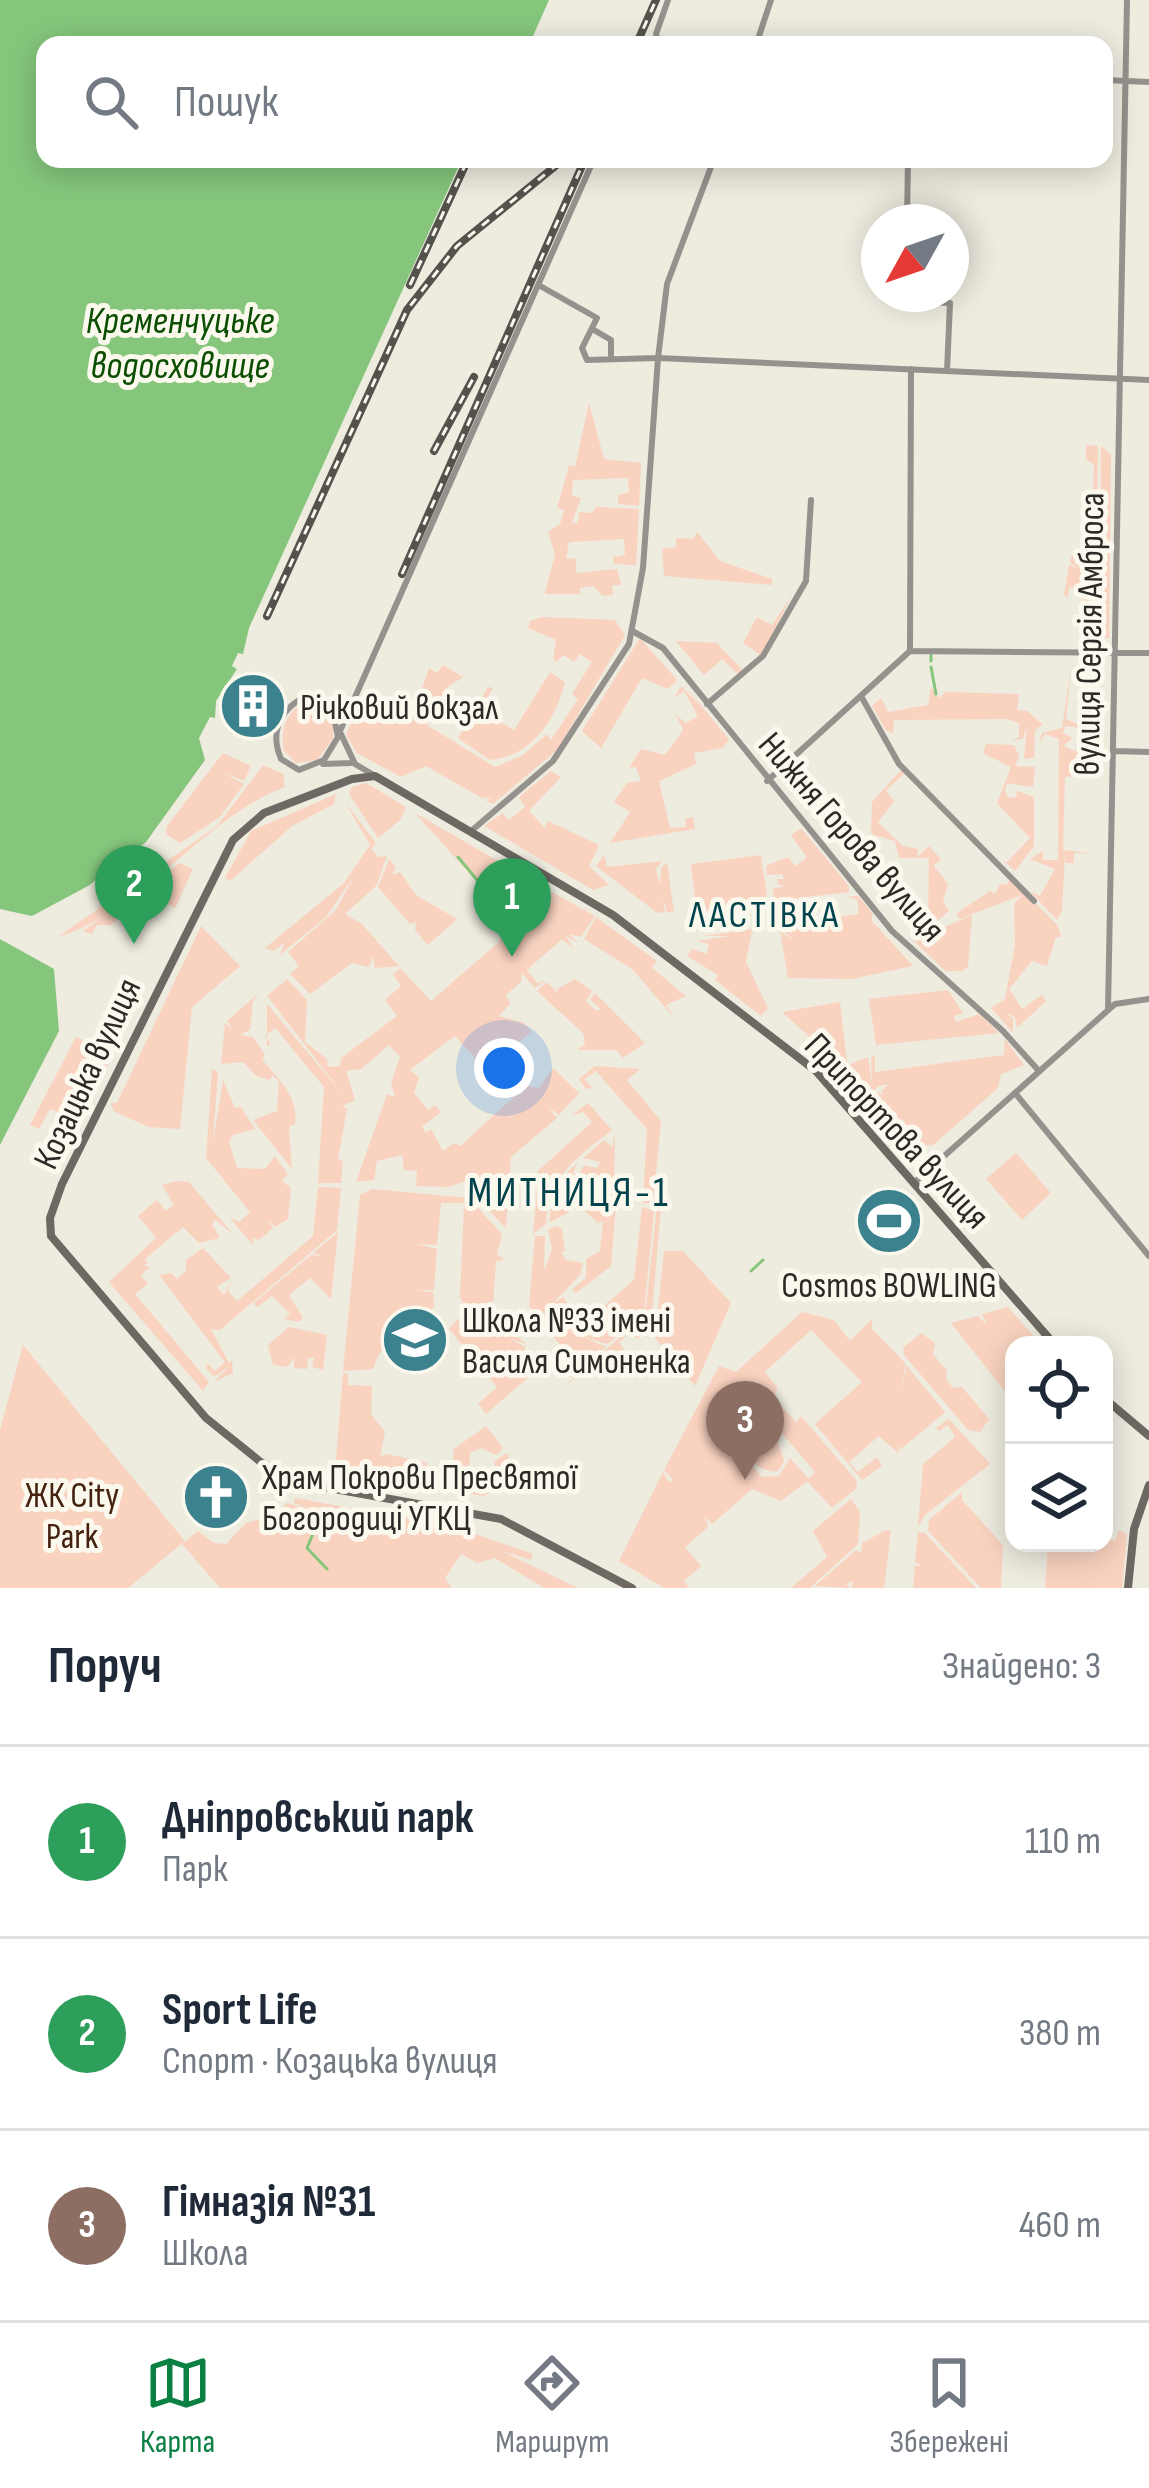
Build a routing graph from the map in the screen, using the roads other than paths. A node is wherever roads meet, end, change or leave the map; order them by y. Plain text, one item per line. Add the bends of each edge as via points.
1 (668, 0) edge
2 (771, 0) edge
3 (1127, 0) edge
4 (657, 36) edge
5 (759, 36) edge
6 (1113, 80) edge
7 (1124, 81) junction
8 (1149, 82) edge
9 (590, 168) edge
10 (711, 168) edge
11 (908, 168) edge
12 (907, 204) edge
13 (542, 287) junction
14 (949, 312) edge
15 (594, 330) junction
16 (611, 355) junction
17 (658, 358) junction
18 (911, 370) junction
19 (946, 371) junction
20 (1119, 379) junction
21 (1149, 380) edge
22 (811, 500) dead end
23 (634, 632) junction
24 (910, 651) junction
25 (1114, 653) junction
26 (1149, 653) edge
27 (861, 696) junction
28 (707, 704) junction
29 (339, 727) junction
30 (1113, 751) junction
31 (1149, 752) edge
32 (355, 764) junction
33 (316, 766) junction
34 (375, 776) junction
35 (767, 781) junction
36 (470, 832) junction
37 (1034, 901) dead end
38 (1149, 1000) edge
39 (1108, 1010) junction
40 (1040, 1072) junction
41 (1015, 1093) junction
42 (915, 1182) junction
43 (1149, 1256) edge
44 (1047, 1336) edge
45 (1113, 1405) edge
46 (1149, 1436) edge
47 (1149, 1485) edge
48 (632, 1588) edge
49 (1128, 1588) edge

1 - 4 street
2 - 5 street
3 - 7 street, вулиця Сергія Амброса
6 - 7 street
7 - 8 street
7 - 20 street, вулиця Сергія Амброса
9 - 13 street
10 - 17 street via 667,284
11 - 12 street
13 - 15 street via 592,313
13 - 29 street
14 - 19 street
15 - 16 street via 608,336
15 - 16 street via 583,356 592,362
16 - 17 street
17 - 18 street
17 - 23 street
18 - 19 street
18 - 24 street
19 - 20 street
20 - 21 street
20 - 25 street, вулиця Сергія Амброса
22 - 28 street via 806,581 764,656
23 - 28 street, Нижня Горова вулиця via 660,644
23 - 36 street via 553,761
24 - 25 street
24 - 27 street
25 - 26 street
25 - 30 street, вулиця Сергія Амброса
27 - 35 street
27 - 37 street via 897,762
28 - 35 street, Нижня Горова вулиця
29 - 32 street
29 - 33 street
29 - 33 street via 331,704 316,694 282,717 275,738 281,760 299,770
30 - 31 street
30 - 39 street, вулиця Сергія Амброса
32 - 33 street
32 - 34 street, Припортова вулиця
34 - 36 main road, Припортова вулиця
34 - 48 main road, Козацька вулиця via 264,813 232,840 50,1216 51,1236 206,1418 253,1457 321,1486 500,1519
35 - 40 street, Нижня Горова вулиця via 900,941
36 - 42 main road, Припортова вулиця via 613,915 795,1054
38 - 39 street via 1122,1000
39 - 40 street
40 - 41 street
41 - 42 street
41 - 43 street
42 - 44 main road, Припортова вулиця
45 - 46 main road
47 - 49 main road

